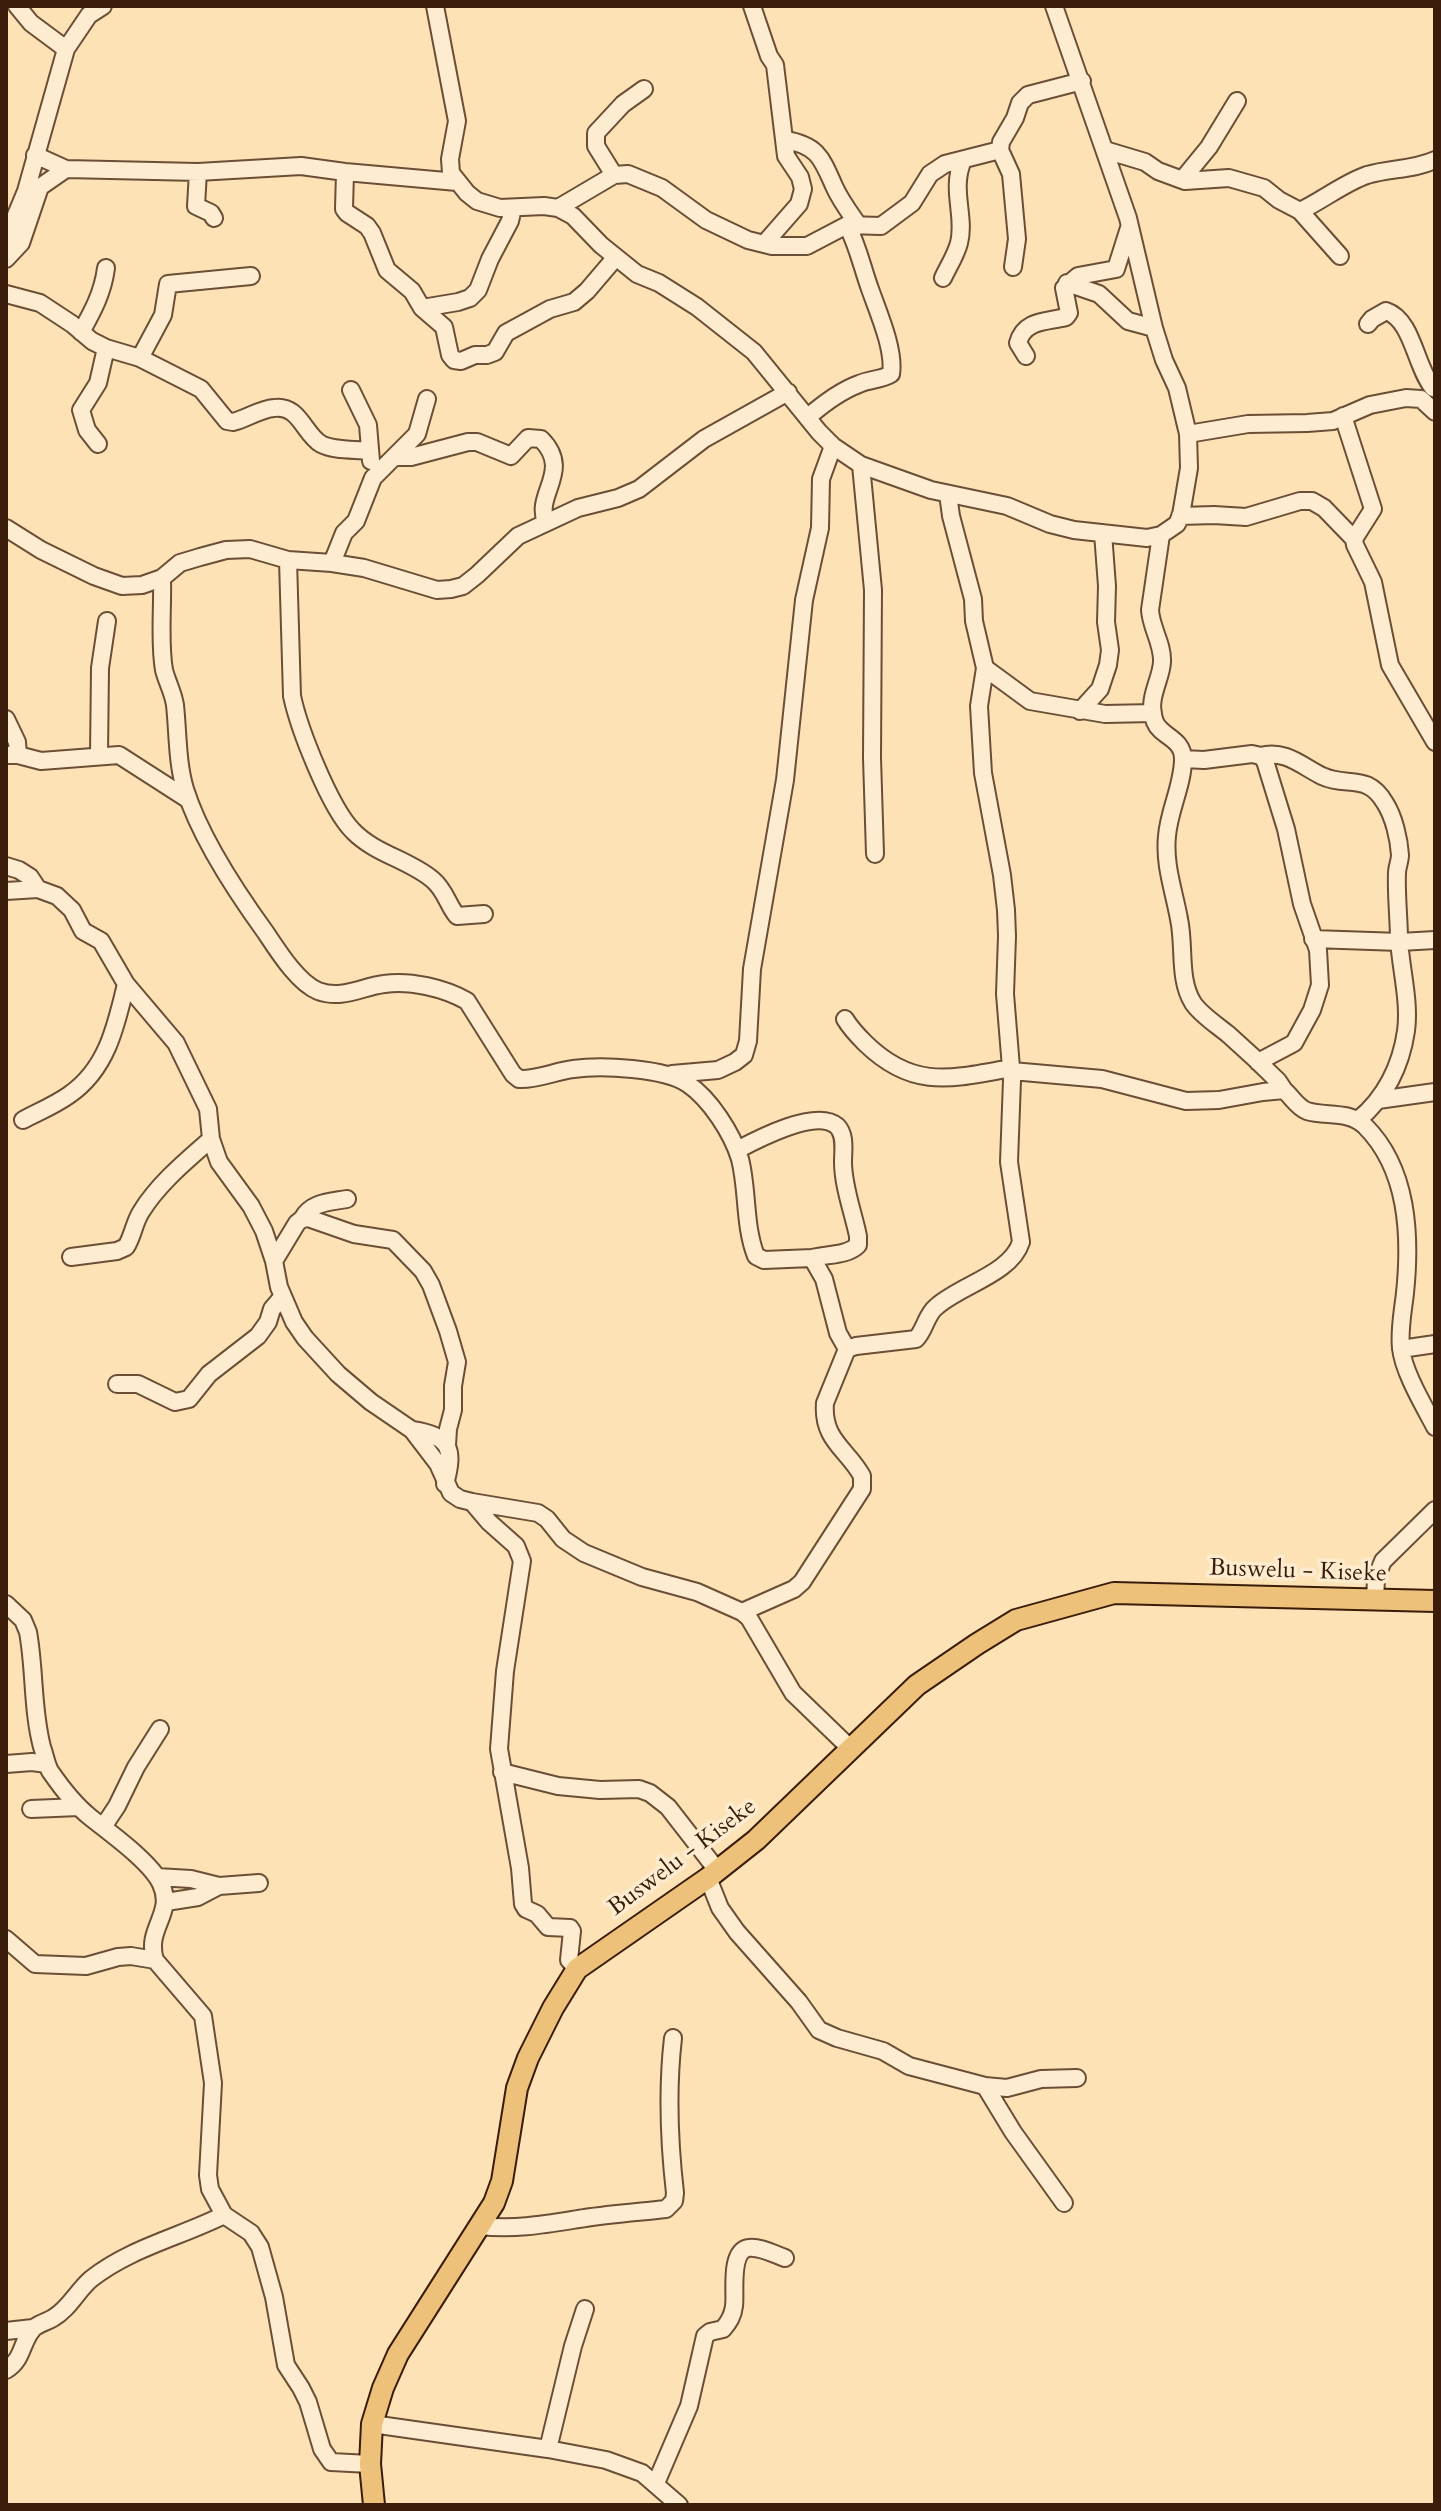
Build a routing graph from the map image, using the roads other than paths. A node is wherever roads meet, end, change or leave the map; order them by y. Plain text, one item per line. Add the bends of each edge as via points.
1 (17, 6) edge
2 (103, 6) edge
3 (435, 6) edge
4 (752, 6) edge
5 (1054, 6) edge
6 (66, 49) junction
7 (1082, 81) junction
8 (644, 89) dead end
9 (1237, 101) dead end
10 (785, 140) junction
11 (1000, 150) junction
12 (1105, 150) junction
13 (35, 155) junction
14 (963, 160) junction
15 (1435, 160) edge
16 (66, 169) junction
17 (198, 172) junction
18 (345, 172) junction
19 (614, 175) junction
20 (1182, 180) junction
21 (457, 182) junction
22 (513, 208) junction
23 (558, 208) junction
24 (1300, 211) junction
25 (214, 218) dead end
26 (853, 225) junction
27 (1130, 226) junction
28 (6, 239) edge
29 (764, 244) junction
30 (1340, 256) dead end
31 (616, 257) junction
32 (6, 259) edge
33 (1013, 267) dead end
34 (106, 268) dead end
35 (251, 276) dead end
36 (943, 278) dead end
37 (1067, 283) junction
38 (6, 294) edge
39 (422, 308) junction
40 (1368, 324) dead end
41 (1154, 328) junction
42 (81, 332) junction
43 (106, 348) junction
44 (1026, 356) dead end
45 (140, 358) junction
46 (351, 390) dead end
47 (1430, 391) edge
48 (788, 392) junction
49 (427, 399) dead end
50 (1435, 412) edge
51 (1343, 416) junction
52 (808, 417) junction
53 (1188, 434) junction
54 (98, 444) dead end
55 (833, 446) junction
56 (370, 451) junction
57 (397, 457) junction
58 (861, 465) junction
59 (373, 478) junction
60 (948, 494) junction
61 (1180, 516) junction
62 (546, 522) junction
63 (6, 528) edge
64 (1103, 533) junction
65 (1161, 535) junction
66 (1354, 539) junction
67 (288, 560) junction
68 (332, 563) junction
69 (162, 578) junction
70 (129, 586) junction
71 (163, 599) junction
72 (107, 621) dead end
73 (985, 668) junction
74 (1080, 711) junction
75 (1153, 713) junction
76 (6, 719) edge
77 (1435, 742) edge
78 (12, 755) edge
79 (99, 755) junction
80 (1261, 756) junction
81 (1183, 759) junction
82 (181, 771) junction
83 (163, 783) junction
84 (189, 800) junction
85 (875, 854) dead end
86 (6, 866) edge
87 (38, 889) junction
88 (6, 891) edge
89 (484, 914) dead end
90 (1313, 939) junction
91 (1435, 940) edge
92 (1400, 942) junction
93 (126, 984) junction
94 (137, 1000) junction
95 (121, 1006) junction
96 (845, 1019) dead end
97 (1258, 1062) junction
98 (1011, 1070) junction
99 (668, 1075) junction
100 (1284, 1090) junction
101 (1435, 1092) edge
102 (1378, 1100) junction
103 (23, 1120) dead end
104 (1358, 1120) junction
105 (211, 1139) junction
106 (737, 1150) junction
107 (347, 1199) dead end
108 (302, 1219) junction
109 (71, 1257) dead end
110 (812, 1258) junction
111 (274, 1261) junction
112 (283, 1296) junction
113 (1435, 1344) edge
114 (847, 1349) junction
115 (1401, 1349) junction
116 (117, 1384) dead end
117 (1435, 1427) edge
118 (412, 1430) junction
119 (447, 1445) junction
120 (445, 1484) junction
121 (472, 1502) junction
122 (1435, 1510) edge
123 (1375, 1601) junction
124 (1435, 1601) edge
125 (6, 1604) edge
126 (742, 1612) junction
127 (160, 1729) dead end
128 (851, 1749) junction
129 (6, 1764) edge
130 (47, 1764) junction
131 (502, 1772) junction
132 (79, 1807) junction
133 (31, 1809) dead end
134 (103, 1827) junction
135 (713, 1874) junction
136 (157, 1877) junction
137 (259, 1883) dead end
138 (219, 1886) junction
139 (166, 1902) junction
140 (6, 1939) edge
141 (155, 1960) junction
142 (577, 1969) junction
143 (673, 2038) dead end
144 (1077, 2078) dead end
145 (985, 2086) junction
146 (1064, 2203) dead end
147 (224, 2215) junction
148 (479, 2226) junction
149 (785, 2258) dead end
150 (585, 2309) dead end
151 (33, 2328) junction
152 (6, 2331) edge
153 (6, 2370) edge
154 (372, 2424) junction
155 (548, 2449) junction
156 (370, 2464) junction
157 (656, 2483) junction
158 (374, 2505) edge
159 (679, 2505) edge

1 - 6 street
2 - 6 street via 89,15
3 - 21 street via 456,111 450,159
4 - 10 street via 775,65
5 - 7 street
6 - 13 street
7 - 11 street via 1023,99
7 - 12 street
8 - 19 street via 596,133 596,146
9 - 20 street
10 - 26 street via 806,146 823,159
10 - 29 street via 786,156 803,189 799,204
11 - 14 street
11 - 33 street via 1011,174 1017,239
12 - 20 street
12 - 27 street
13 - 16 street
13 - 28 street
14 - 26 street via 937,168 912,203 887,222
14 - 36 street via 957,183 959,242
15 - 24 street via 1353,180
16 - 17 street
16 - 32 street via 40,187 21,243
17 - 18 street via 301,166
17 - 25 street via 196,206
18 - 21 street
18 - 39 street via 347,213 367,226 387,270 412,291
19 - 23 street
19 - 29 street via 651,183 706,220
20 - 24 street via 1245,181
21 - 22 street via 477,201
22 - 23 street
22 - 39 street via 478,290 458,302
23 - 31 street
24 - 30 street
26 - 29 street via 807,246
26 - 52 street via 891,356 891,374 846,390
27 - 37 street via 1116,269
27 - 41 street
31 - 39 street via 574,302 506,333 495,352 487,355 454,360 444,327
31 - 48 street via 697,307 754,352
34 - 42 street
35 - 45 street via 168,284 163,315
37 - 41 street via 1099,294 1128,321
37 - 44 street via 1069,313 1032,324 1018,343
38 - 42 street via 40,303
40 - 47 street via 1386,311 1400,318
41 - 53 street
42 - 43 street
43 - 45 street
43 - 54 street via 98,383 81,410
45 - 56 street via 201,389 227,421 281,408 301,419 326,447
46 - 56 street via 368,425
47 - 50 street
47 - 51 street
48 - 52 street
48 - 62 street via 704,439 639,489
49 - 57 street via 417,434
51 - 53 street
51 - 66 street via 1373,509
52 - 55 street
53 - 61 street via 1189,468
55 - 58 street
55 - 99 street via 821,479 820,528 804,600 785,780 752,969 748,1041 744,1055 718,1070
56 - 59 street
57 - 59 street
57 - 62 street via 468,442 511,456 528,438 541,439 554,463 542,505
58 - 60 street
58 - 85 street via 873,590
59 - 68 street
60 - 64 street via 1007,506 1050,524
60 - 73 street
61 - 65 street
61 - 66 street via 1246,517 1312,501
62 - 68 street via 518,536 477,575 451,589
63 - 70 street via 94,576
64 - 65 street
64 - 74 street via 1110,650 1100,689
65 - 75 street via 1150,610 1162,665
66 - 77 street via 1373,582 1390,665
67 - 68 street
67 - 69 street via 250,549 226,550 180,563
67 - 89 street via 292,696 331,798 353,831 435,881 457,916
69 - 70 street
69 - 71 street
70 - 71 street
71 - 82 street via 164,668 173,693
72 - 79 street via 100,668
73 - 74 street via 1030,701
73 - 98 street via 979,706 983,773 1006,910
74 - 75 street
75 - 81 street via 1160,730 1181,748
76 - 78 street via 17,742
78 - 79 street via 41,761
79 - 83 street via 119,755
80 - 81 street
80 - 90 street via 1286,829
80 - 92 street via 1283,756 1333,781 1364,783 1385,802 1400,857
81 - 97 street via 1166,857 1180,921 1186,988 1195,1006
82 - 83 street
82 - 84 street
83 - 84 street
84 - 99 street via 253,915 307,985 333,995 395,983 458,996 467,1001 519,1079 606,1066
86 - 87 street via 30,877
87 - 88 street
87 - 93 street via 57,896 83,931 101,941
90 - 92 street
90 - 97 street via 1320,985 1312,1010 1294,1043
91 - 92 street
92 - 102 street via 1406,1032
93 - 94 street
93 - 95 street
94 - 95 street
94 - 105 street via 176,1043 208,1109
95 - 103 street via 108,1050 88,1077 68,1096
96 - 98 street via 878,1057 901,1071 939,1079
97 - 100 street
98 - 100 street via 1102,1079 1186,1101
98 - 114 street via 1009,1162 1021,1242 1017,1253 933,1308 916,1339
99 - 106 street via 701,1096
100 - 104 street via 1303,1110
101 - 102 street
102 - 104 street
104 - 115 street via 1390,1160 1404,1203 1407,1256
105 - 109 street via 147,1202 126,1247
105 - 111 street via 219,1162 264,1231
106 - 110 street via 756,1256
106 - 110 street via 808,1123 838,1128 858,1245
107 - 108 street via 319,1204
108 - 111 street
108 - 119 street via 393,1240 423,1271 457,1362
110 - 114 street
111 - 112 street
112 - 116 street via 258,1336 209,1374 189,1399 175,1402 138,1384
112 - 118 street via 317,1353 371,1402
113 - 115 street
114 - 126 street via 824,1411 835,1444 862,1476 862,1489 802,1582
115 - 117 street
118 - 119 street
118 - 120 street via 438,1464
119 - 120 street via 451,1454
120 - 121 street via 460,1499
121 - 126 street via 538,1513 584,1553
121 - 131 street via 516,1546 522,1561 505,1671
122 - 123 street via 1383,1561
123 - 124 main road, Buswelu - Kiseke
123 - 128 main road, Buswelu - Kiseke via 1114,1593 1016,1620 917,1685
125 - 130 street via 28,1632 37,1731
126 - 128 street via 793,1693
127 - 134 street
128 - 135 main road, Buswelu - Kiseke
129 - 130 street
130 - 132 street
131 - 135 street via 558,1786 650,1793 668,1807
131 - 142 street via 524,1907 548,1927 570,1928 569,1960
132 - 133 street
132 - 134 street
134 - 136 street
135 - 142 main road, Buswelu - Kiseke
135 - 145 street via 720,1908 819,2030 883,2051 909,2066
136 - 138 street
136 - 139 street
137 - 138 street
138 - 139 street via 198,1897
139 - 141 street via 153,1937
140 - 141 street via 35,1964 86,1966 131,1956
141 - 147 street via 206,2024 213,2083 208,2175
142 - 148 main road, Buswelu - Kiseke via 524,2068 502,2181
143 - 148 street via 668,2094 675,2193 670,2206 524,2228
144 - 145 street
145 - 146 street
147 - 151 street via 129,2254 81,2288 63,2312
147 - 156 street via 251,2233 260,2247 286,2365 308,2402 325,2455 331,2462
148 - 154 main road, Buswelu - Kiseke via 398,2354
149 - 157 street via 754,2248 741,2252 731,2319 705,2336 689,2406
150 - 155 street
151 - 152 street
151 - 153 street via 22,2354
154 - 155 street
154 - 156 main road, Buswelu - Kiseke
155 - 157 street via 606,2460
156 - 158 main road, Buswelu - Kiseke
157 - 159 street

